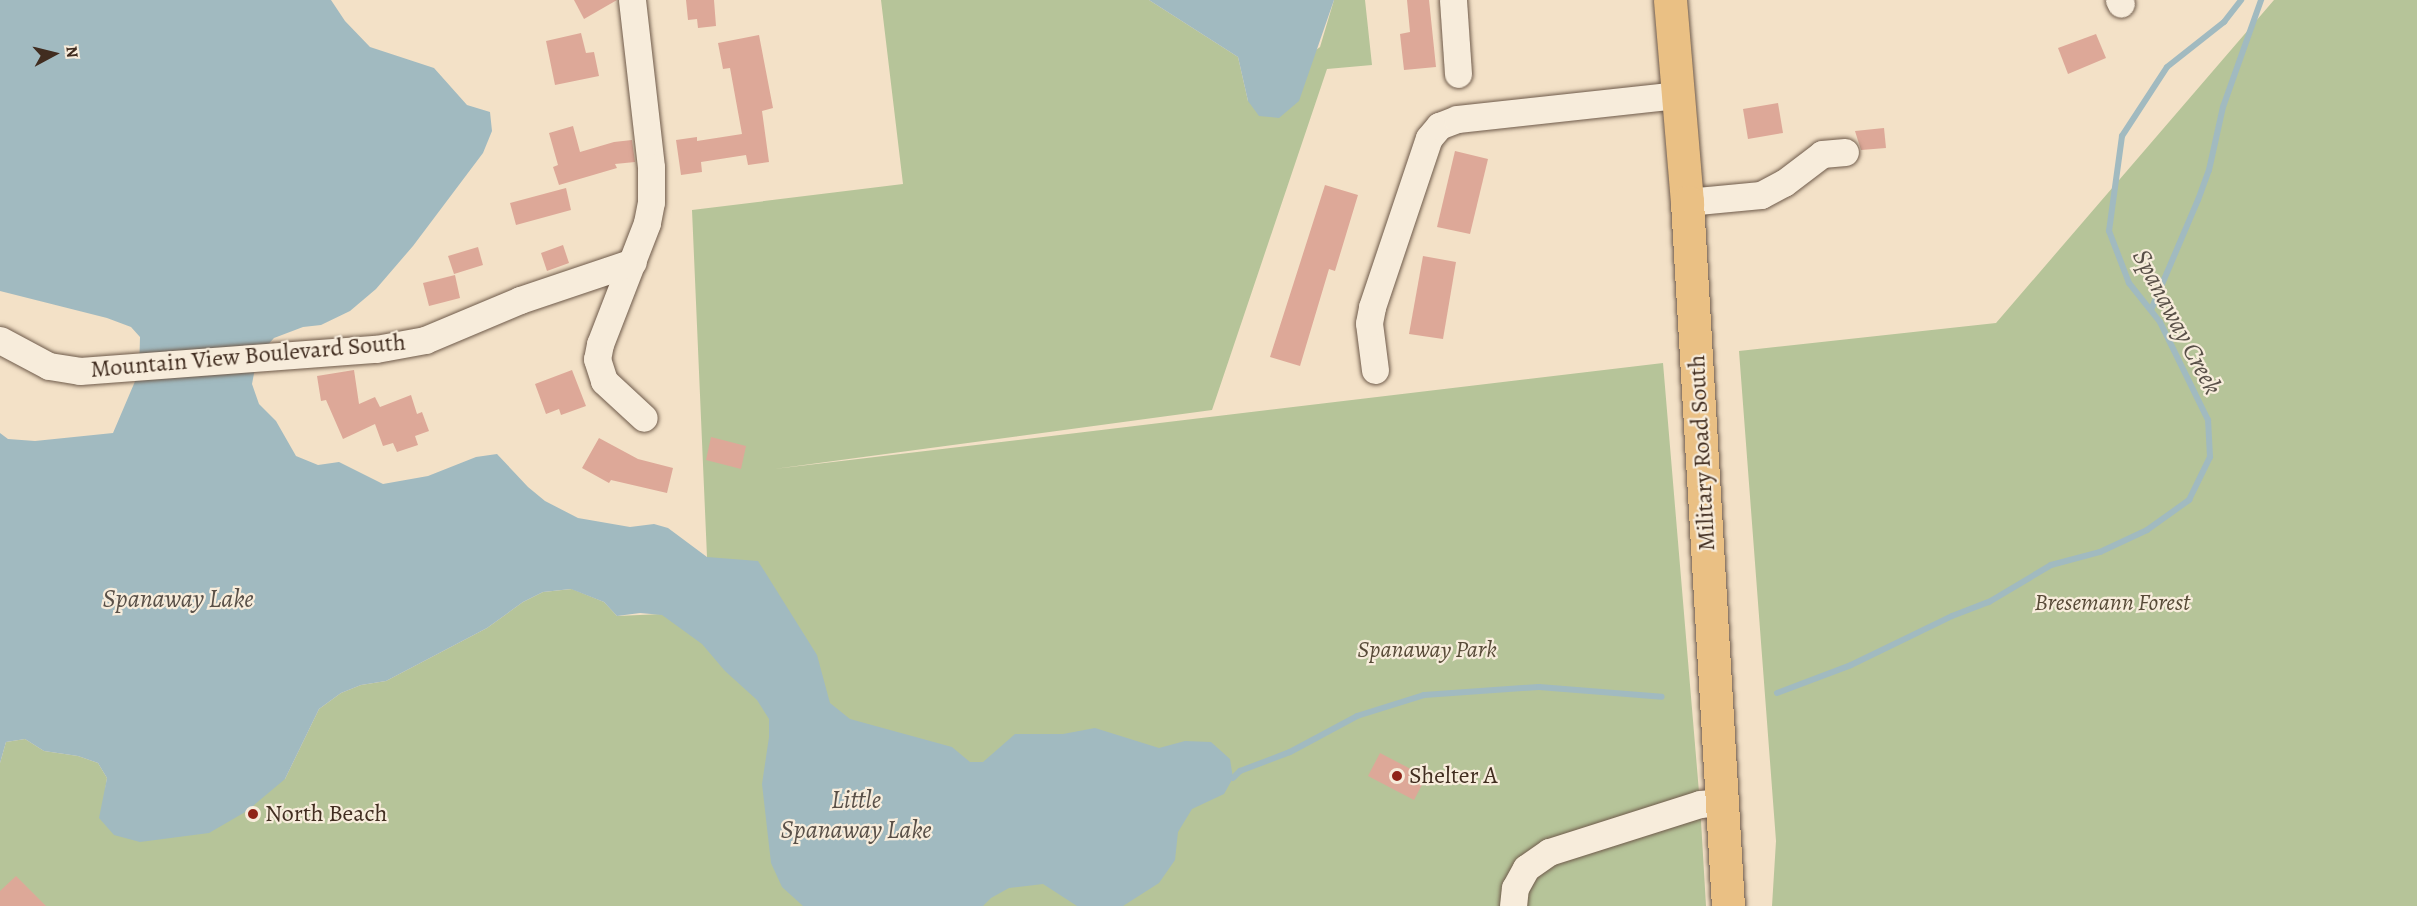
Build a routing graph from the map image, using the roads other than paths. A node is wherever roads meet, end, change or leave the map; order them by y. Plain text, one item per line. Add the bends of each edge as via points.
1 (632, 0) edge
2 (1453, 0) edge
3 (1670, 0) edge
4 (1458, 74) dead end
5 (1677, 95) junction
6 (1845, 152) dead end
7 (1687, 202) junction
8 (633, 261) junction
9 (0, 340) edge
10 (1375, 370) dead end
11 (644, 418) dead end
12 (1721, 802) junction
13 (1513, 906) edge
14 (1728, 906) edge

1 - 8 street via 651,167 647,223
2 - 4 street
3 - 5 main road, Military Road South
5 - 7 main road, Military Road South
5 - 10 street via 1457,119 1432,132 1372,307 1369,323
6 - 7 street via 1822,154 1761,195
7 - 12 main road, Military Road South
8 - 9 street, Mountain View Boulevard South via 520,300 425,340 375,349 80,371 49,366
8 - 11 street via 597,359 604,381
12 - 13 street via 1689,807 1549,852 1526,868 1515,888
12 - 14 main road, Military Road South

